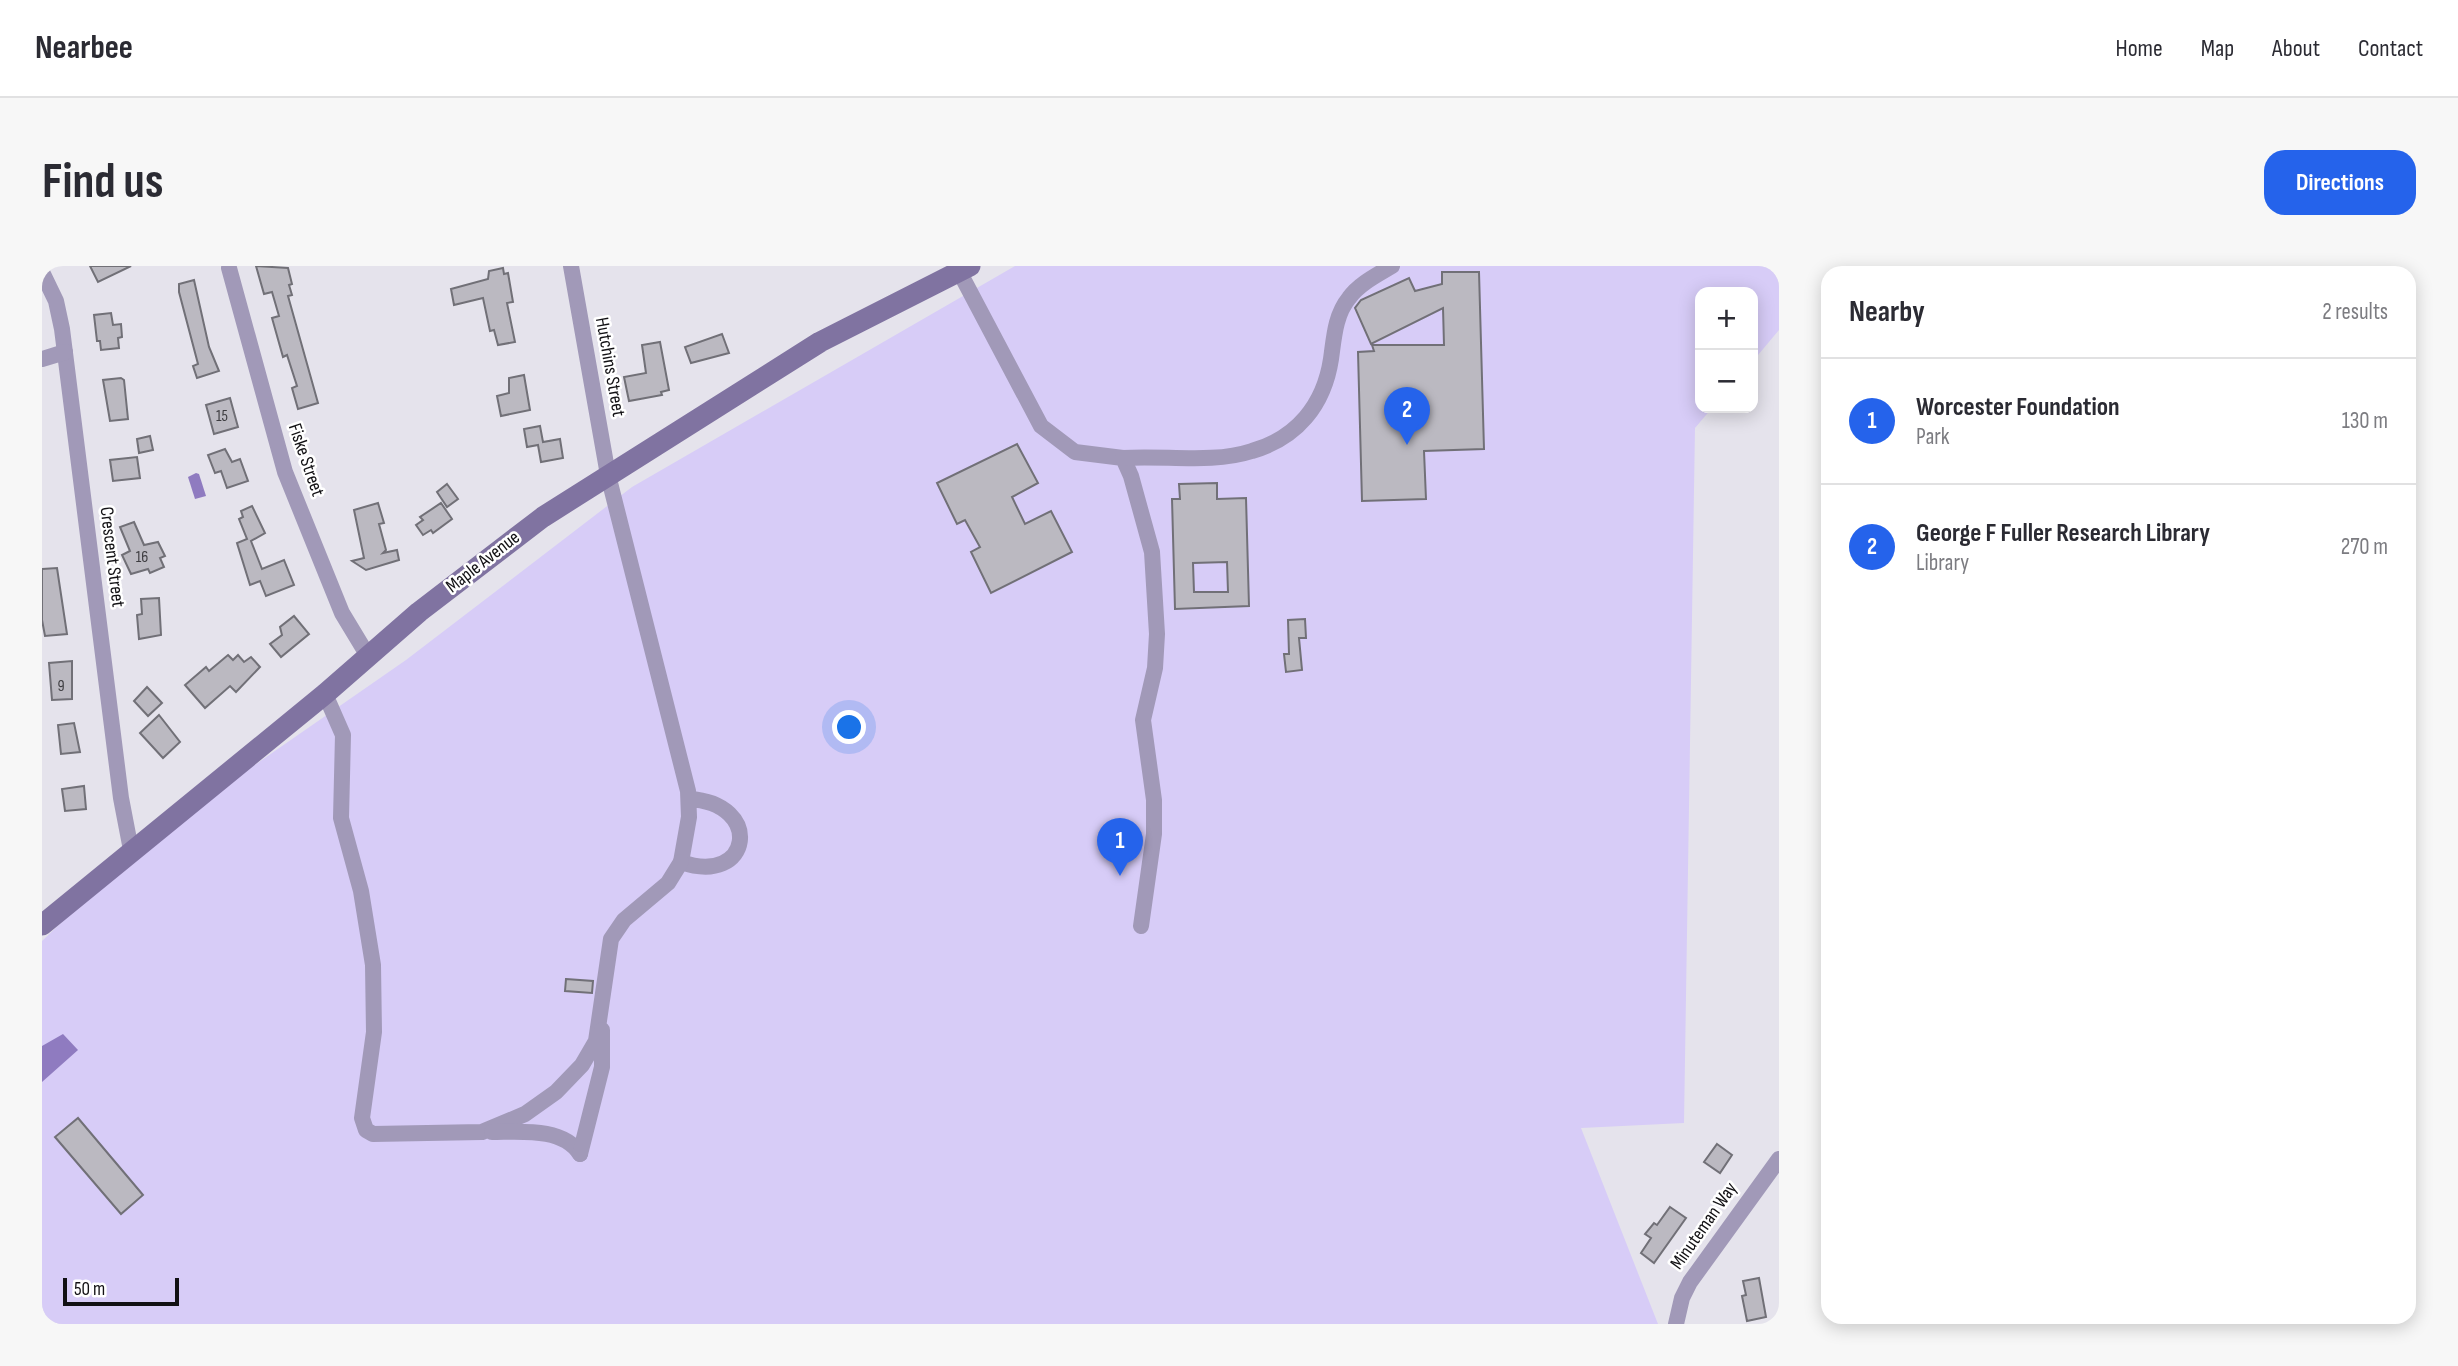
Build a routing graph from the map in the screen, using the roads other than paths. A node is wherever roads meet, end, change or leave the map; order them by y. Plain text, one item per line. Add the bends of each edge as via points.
1 (571, 266) edge
2 (1392, 266) edge
3 (229, 268) dead end
4 (965, 269) edge
5 (42, 272) edge
6 (65, 352) junction
7 (42, 359) edge
8 (1123, 458) junction
9 (608, 475) junction
10 (368, 656) junction
11 (325, 694) junction
12 (689, 799) junction
13 (131, 850) junction
14 (681, 862) junction
15 (42, 925) edge
16 (1141, 926) dead end
17 (601, 1021) junction
18 (482, 1132) junction
19 (1779, 1158) edge
20 (1676, 1324) edge

1 - 9 street, Hutchins Street
2 - 8 street via 1357,289 1343,306 1317,405 1282,439 1235,456
3 - 10 street, Fiske Street via 285,472 342,613
4 - 8 street via 1041,426 1075,452
4 - 9 main road, Maple Avenue via 820,342
5 - 6 street, Crescent Street via 56,301
6 - 7 street
6 - 13 street, Crescent Street
8 - 16 street via 1152,552 1157,634 1143,720 1154,834
9 - 10 main road, Maple Avenue via 526,529
9 - 12 street, Hutchins Street
10 - 11 main road, Maple Avenue
11 - 13 main road, Maple Avenue
11 - 18 street via 342,730 341,818 361,891 373,965 374,1032 362,1110 366,1130 377,1134
12 - 14 street
12 - 14 street via 728,811 738,824 740,837 724,866 704,869
13 - 15 main road, Maple Avenue
14 - 17 street via 668,883 624,920 611,939
17 - 18 street via 590,1054 556,1093 525,1114
17 - 18 street via 602,1066 580,1154 551,1135
19 - 20 street, Minuteman Way via 1690,1282

